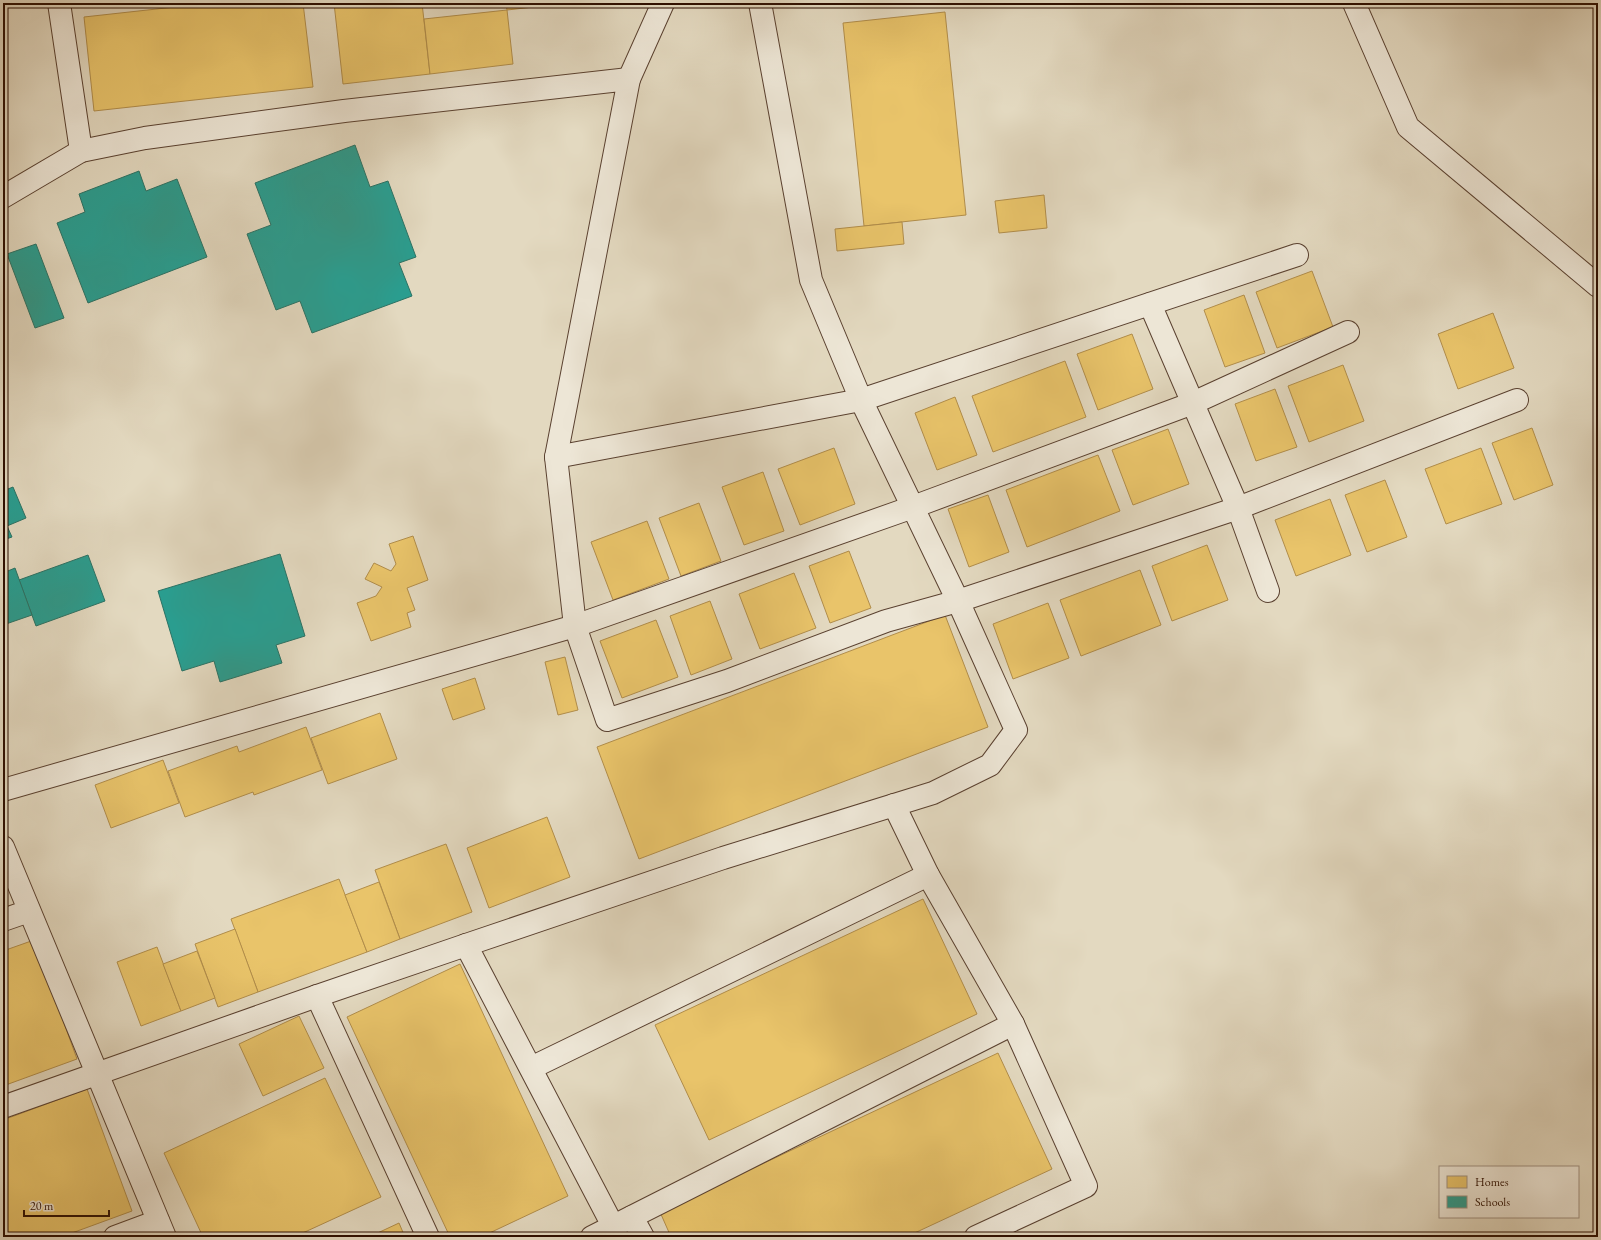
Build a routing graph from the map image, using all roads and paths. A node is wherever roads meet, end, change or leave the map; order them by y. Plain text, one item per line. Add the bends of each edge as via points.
1 (59, 3) edge
2 (663, 3) edge
3 (760, 3) edge
4 (1354, 3) edge
5 (629, 79) junction
6 (81, 151) junction
7 (3, 197) edge
8 (1297, 255) dead end
9 (1598, 286) edge
10 (1150, 304) junction
11 (1348, 332) dead end
12 (861, 400) junction
13 (1517, 400) dead end
14 (1193, 403) junction
15 (556, 457) junction
16 (913, 507) junction
17 (1238, 508) junction
18 (1268, 591) dead end
19 (958, 601) junction
20 (575, 626) junction
21 (3, 790) edge
22 (894, 805) junction
23 (3, 847) edge
24 (928, 875) junction
25 (28, 911) junction
26 (3, 920) edge
27 (466, 945) junction
28 (317, 996) junction
29 (1013, 1024) junction
30 (530, 1068) junction
31 (97, 1074) junction
32 (3, 1107) edge
33 (623, 1222) junction
34 (162, 1229) edge
35 (115, 1237) edge
36 (428, 1237) edge
37 (592, 1237) edge
38 (643, 1237) edge
39 (976, 1237) edge

1 - 6 street
2 - 5 street
3 - 12 street via 811,280
4 - 9 street via 1408,127
5 - 6 street via 222,126
5 - 15 street
6 - 7 street
8 - 10 street
10 - 12 street
10 - 14 street
11 - 14 street
12 - 15 street
12 - 16 street
13 - 17 street
14 - 16 street
14 - 17 street
15 - 20 street
16 - 19 street
16 - 20 street
17 - 18 street
17 - 19 street
19 - 20 street via 886,621 727,681 607,720
19 - 22 street via 1016,730 990,765 933,793
20 - 21 street
22 - 24 street
22 - 27 street via 723,858
23 - 25 street
24 - 29 street
24 - 30 street
25 - 26 street
25 - 31 street
27 - 28 street
27 - 30 street
28 - 31 street
28 - 36 street
29 - 33 street
29 - 39 street via 1086,1186
30 - 33 street
31 - 32 street
31 - 34 street
33 - 37 street
33 - 38 street
34 - 35 street

